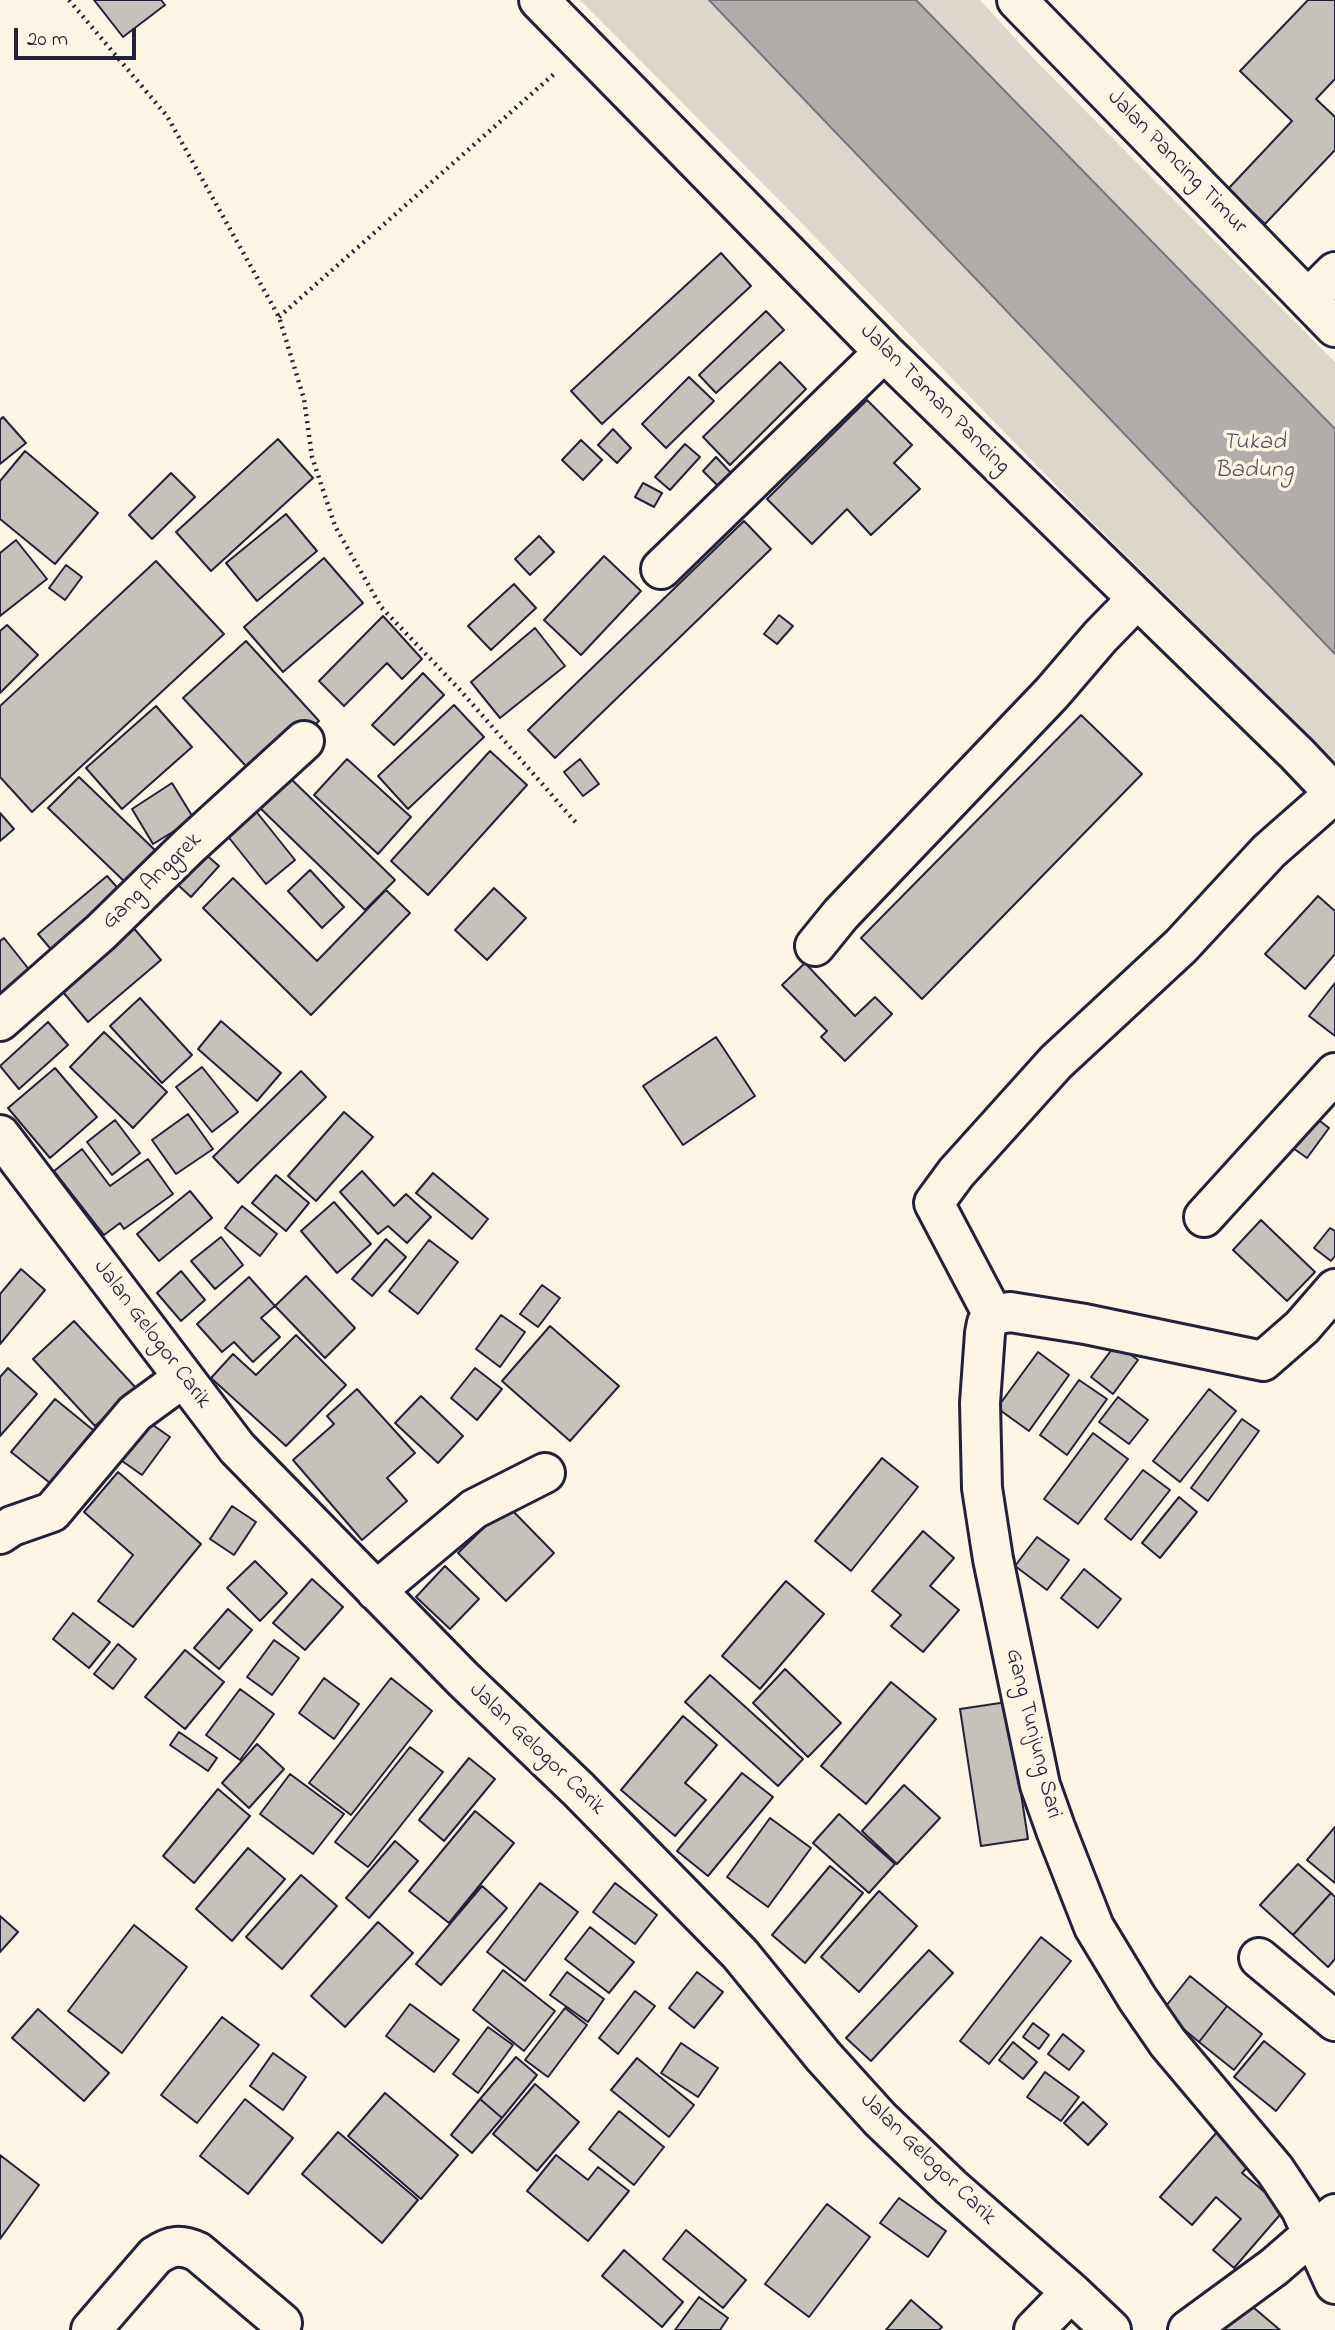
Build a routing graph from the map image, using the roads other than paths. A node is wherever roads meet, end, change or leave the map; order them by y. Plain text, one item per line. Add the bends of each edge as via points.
1 (539, 0) edge
2 (1017, 0) edge
3 (1335, 272) edge
4 (1308, 299) junction
5 (1335, 327) edge
6 (884, 352) junction
7 (662, 569) dead end
8 (1137, 598) junction
9 (304, 741) dead end
10 (1335, 794) edge
11 (815, 946) dead end
12 (0, 1021) edge
13 (1335, 1073) edge
14 (0, 1135) edge
15 (1204, 1217) dead end
16 (1335, 1289) edge
17 (993, 1315) junction
18 (183, 1378) junction
19 (545, 1473) dead end
20 (0, 1534) edge
21 (376, 1591) junction
22 (1259, 1958) dead end
23 (1335, 2021) edge
24 (1323, 2225) edge
25 (1335, 2284) edge
26 (1071, 2292) junction
27 (282, 2323) dead end
28 (91, 2330) edge
29 (1034, 2330) edge
30 (1111, 2330) edge
31 (1188, 2330) edge

1 - 6 street, Jalan Taman Pancing
2 - 4 street, Jalan Pancing Timur
3 - 4 street
4 - 5 street, Jalan Pancing Timur
6 - 7 street
6 - 8 street, Jalan Taman Pancing
8 - 10 street, Jalan Taman Pancing
8 - 11 street
9 - 12 street, Gang Anggrek
10 - 17 street via 1269,851 1181,946 1056,1062 933,1203
13 - 15 street
14 - 18 street, Jalan Gelogor Carik
16 - 17 street via 1264,1361 1085,1324 1010,1312
17 - 24 street, Gang Tunjung Sari via 985,1333 980,1402 982,1488 1040,1785 1094,1927 1137,1998 1168,2043 1275,2169 1301,2209
18 - 20 street via 135,1413 52,1512
18 - 21 street, Jalan Gelogor Carik via 237,1448
19 - 21 street via 474,1509
21 - 26 street, Jalan Gelogor Carik via 740,1954 880,2119
22 - 23 street
24 - 25 street, Gang Tunjung Sari
24 - 31 street
26 - 29 street
26 - 30 street, Jalan Gelogor Carik
27 - 28 street via 184,2245 155,2256

